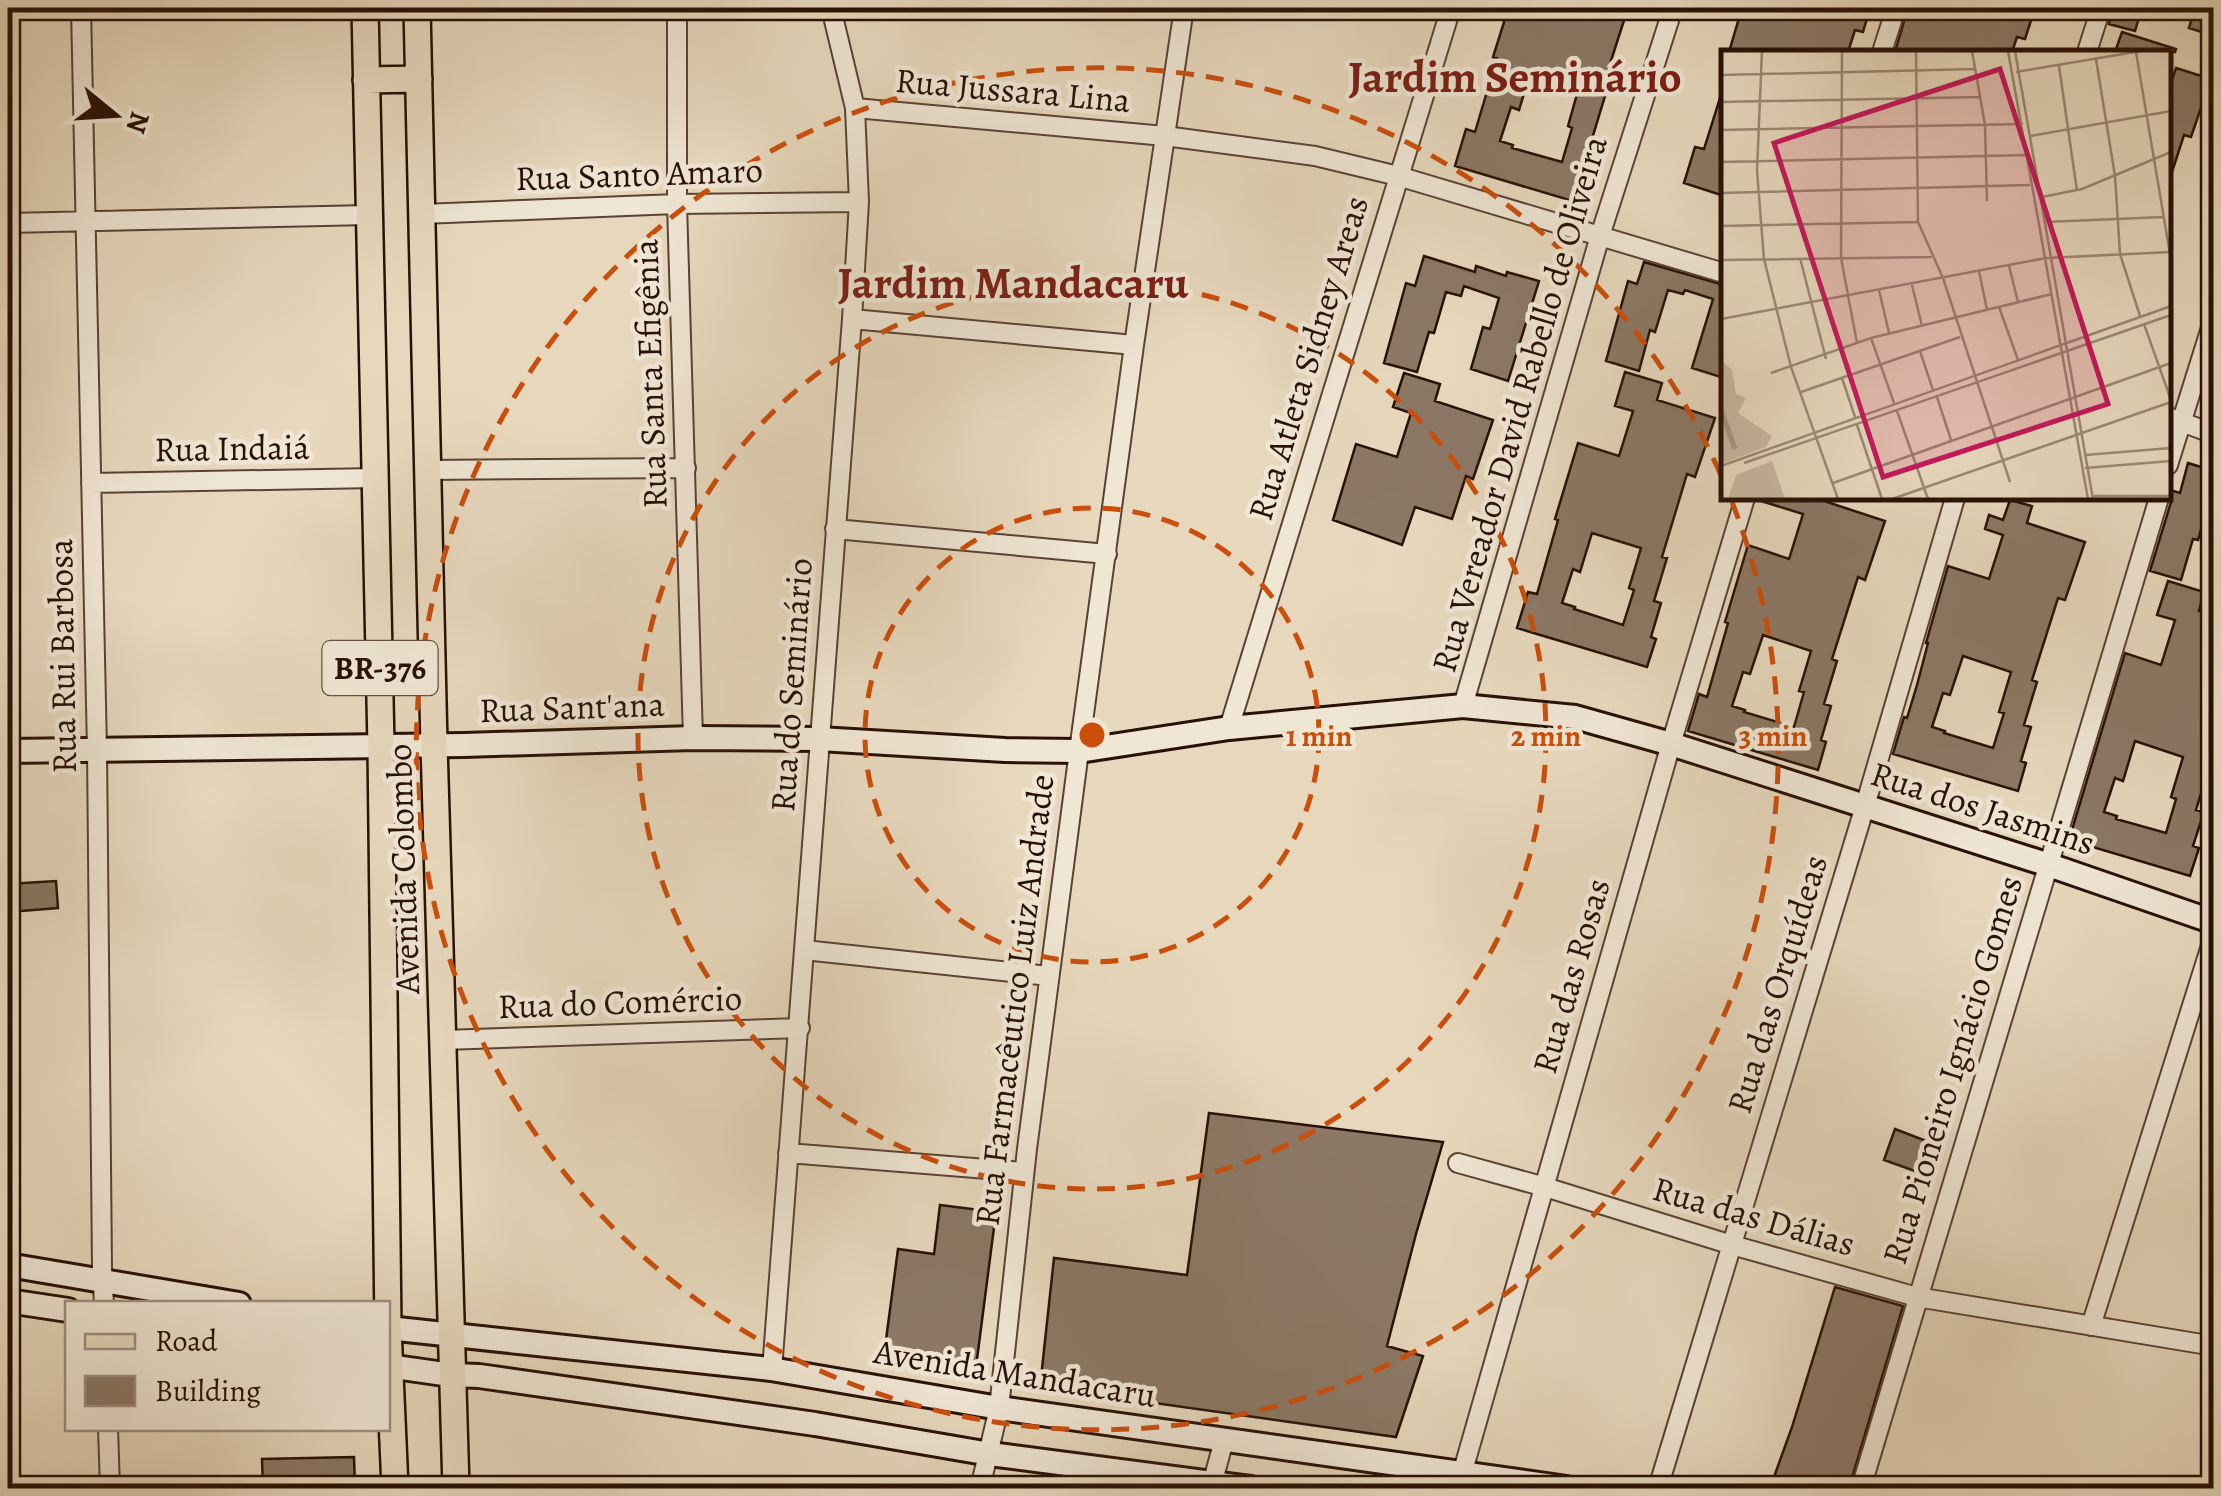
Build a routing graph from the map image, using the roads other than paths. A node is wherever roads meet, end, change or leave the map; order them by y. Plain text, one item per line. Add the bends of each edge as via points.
1 (80, 8) edge
2 (365, 8) edge
3 (417, 8) edge
4 (677, 8) edge
5 (831, 8) edge
6 (1184, 8) edge
7 (1451, 8) edge
8 (1673, 8) edge
9 (1896, 8) edge
10 (2101, 8) edge
11 (1883, 50) edge
12 (2088, 50) edge
13 (419, 79) junction
14 (366, 80) junction
15 (855, 108) junction
16 (1165, 136) junction
17 (1398, 176) junction
18 (859, 202) junction
19 (677, 204) junction
20 (422, 214) junction
21 (369, 216) junction
22 (86, 222) junction
23 (8, 223) edge
24 (1600, 236) junction
25 (1721, 272) edge
26 (2214, 318) edge
27 (852, 319) junction
28 (1134, 345) junction
29 (2175, 419) edge
30 (2214, 434) edge
31 (2171, 445) edge
32 (686, 468) junction
33 (427, 470) junction
34 (375, 478) junction
35 (91, 483) junction
36 (1744, 500) edge
37 (1954, 500) edge
38 (2158, 500) edge
39 (835, 529) junction
40 (1107, 554) junction
41 (1463, 706) junction
42 (1229, 728) junction
43 (693, 738) junction
44 (820, 739) junction
45 (1671, 744) junction
46 (381, 746) junction
47 (434, 746) junction
48 (97, 750) junction
49 (1079, 751) junction
50 (8, 752) edge
51 (1865, 806) junction
52 (2049, 865) junction
53 (2214, 922) edge
54 (2214, 936) edge
55 (804, 950) junction
56 (1049, 976) junction
57 (800, 1028) junction
58 (443, 1040) junction
59 (788, 1152) junction
60 (1458, 1163) dead end
61 (1024, 1172) junction
62 (1545, 1187) junction
63 (1732, 1246) junction
64 (8, 1265) edge
65 (103, 1292) edge
66 (1917, 1297) junction
67 (8, 1301) edge
68 (204, 1301) edge
69 (388, 1301) edge
70 (65, 1310) edge
71 (2092, 1326) junction
72 (390, 1328) edge
73 (452, 1335) junction
74 (2214, 1346) edge
75 (615, 1351) junction
76 (390, 1366) edge
77 (772, 1370) junction
78 (452, 1375) junction
79 (390, 1386) edge
80 (607, 1394) junction
81 (999, 1408) junction
82 (108, 1431) edge
83 (1224, 1440) junction
84 (990, 1454) junction
85 (1462, 1474) junction
86 (1212, 1486) edge
87 (110, 1488) edge
88 (395, 1488) edge
89 (456, 1488) edge
90 (980, 1488) edge
91 (1250, 1488) edge
92 (1567, 1488) edge
93 (1658, 1488) edge
94 (1861, 1488) edge

1 - 22 street, Rua Rui Barbosa
2 - 14 main road, Avenida Colombo / BR-376
3 - 13 main road, Avenida Colombo / BR-376
4 - 19 street, Rua Santa Efigênia
5 - 15 street, Rua do Seminário
6 - 16 street, Rua Farmacêutico Luiz Andrade
7 - 17 street, Rua Atleta Sidney Areas
8 - 24 street, Rua Vereador David Rabello de Oliveira
9 - 11 street
10 - 12 street
13 - 14 main road
13 - 20 main road, Avenida Colombo / BR-376
14 - 21 main road, Avenida Colombo / BR-376
15 - 16 street, Rua Jussara Lina
15 - 18 street, Rua do Seminário
16 - 17 street, Rua Jussara Lina via 1315,156
16 - 28 street, Rua Farmacêutico Luiz Andrade
17 - 24 street, Rua Jussara Lina
17 - 42 street, Rua Atleta Sidney Areas
18 - 19 street, Rua Santo Amaro
18 - 27 street, Rua do Seminário
19 - 20 street, Rua Santo Amaro
19 - 32 street, Rua Santa Efigênia
20 - 33 main road, Avenida Colombo / BR-376
21 - 22 street
21 - 34 main road, Avenida Colombo / BR-376
22 - 23 street
22 - 35 street, Rua Rui Barbosa
24 - 25 street, Rua Jussara Lina
24 - 41 street, Rua Vereador David Rabello de Oliveira
26 - 29 street
27 - 28 street
27 - 39 street, Rua do Seminário
28 - 40 street, Rua Farmacêutico Luiz Andrade
29 - 30 street
29 - 31 street
32 - 33 street
32 - 43 street, Rua Santa Efigênia
33 - 47 main road, Avenida Colombo / BR-376
34 - 35 street, Rua Indaiá
34 - 46 main road, Avenida Colombo / BR-376
35 - 48 street, Rua Rui Barbosa
36 - 45 street, Rua das Rosas
37 - 51 street, Rua das Orquídeas
38 - 52 street, Rua Pioneiro Ignácio Gomes
39 - 40 street
39 - 44 street, Rua do Seminário
40 - 49 street, Rua Farmacêutico Luiz Andrade
41 - 42 main road, Rua dos Jasmins
41 - 45 main road, Rua dos Jasmins via 1575,717
42 - 49 main road, Rua dos Jasmins
43 - 44 main road, Rua Sant'ana
43 - 47 main road, Rua Sant'ana
44 - 49 main road, Rua Sant'ana
44 - 55 street, Rua do Seminário
45 - 51 main road, Rua dos Jasmins
45 - 62 street, Rua das Rosas
46 - 47 main road, Rua Sant'ana
46 - 48 main road, Rua Sant'ana
46 - 69 main road, Avenida Colombo / BR-376
47 - 58 main road, Avenida Colombo / BR-376
48 - 50 main road, Rua Sant'ana
48 - 65 street, Rua Rui Barbosa
49 - 56 street, Rua Farmacêutico Luiz Andrade
51 - 52 main road, Rua dos Jasmins
51 - 63 street, Rua das Orquídeas
52 - 53 main road, Rua dos Jasmins
52 - 66 street, Rua Pioneiro Ignácio Gomes
54 - 71 street
55 - 56 street
55 - 57 street, Rua do Seminário
56 - 61 street, Rua Farmacêutico Luiz Andrade
57 - 58 street, Rua do Comércio
57 - 59 street, Rua do Seminário
58 - 73 main road, Avenida Colombo / BR-376
59 - 61 street
59 - 77 street, Rua do Seminário
60 - 62 street, Rua das Dálias
61 - 81 street, Rua Farmacêutico Luiz Andrade
62 - 63 street, Rua das Dálias
62 - 85 street, Rua das Rosas
63 - 66 street, Rua das Dálias
63 - 93 street, Rua das Orquídeas
64 - 65 main road
65 - 68 main road
66 - 71 street, Rua das Dálias
66 - 94 street, Rua Pioneiro Ignácio Gomes
67 - 70 main road
71 - 74 street, Rua das Dálias
72 - 73 main road, Avenida Mandacaru
73 - 75 main road, Avenida Mandacaru
73 - 78 main road, Avenida Colombo / BR-376
75 - 77 main road, Avenida Mandacaru
75 - 80 main road
76 - 78 main road
77 - 81 main road, Avenida Mandacaru
78 - 80 main road
78 - 89 main road, Avenida Colombo / BR-376
79 - 88 main road, Avenida Colombo / BR-376
80 - 84 main road
81 - 83 main road, Avenida Mandacaru
81 - 84 street, Rua Farmacêutico Luiz Andrade
82 - 87 street
83 - 85 main road, Avenida Mandacaru
83 - 86 street
84 - 86 main road
84 - 90 street, Rua Farmacêutico Luiz Andrade
85 - 92 main road, Avenida Mandacaru
86 - 91 main road

